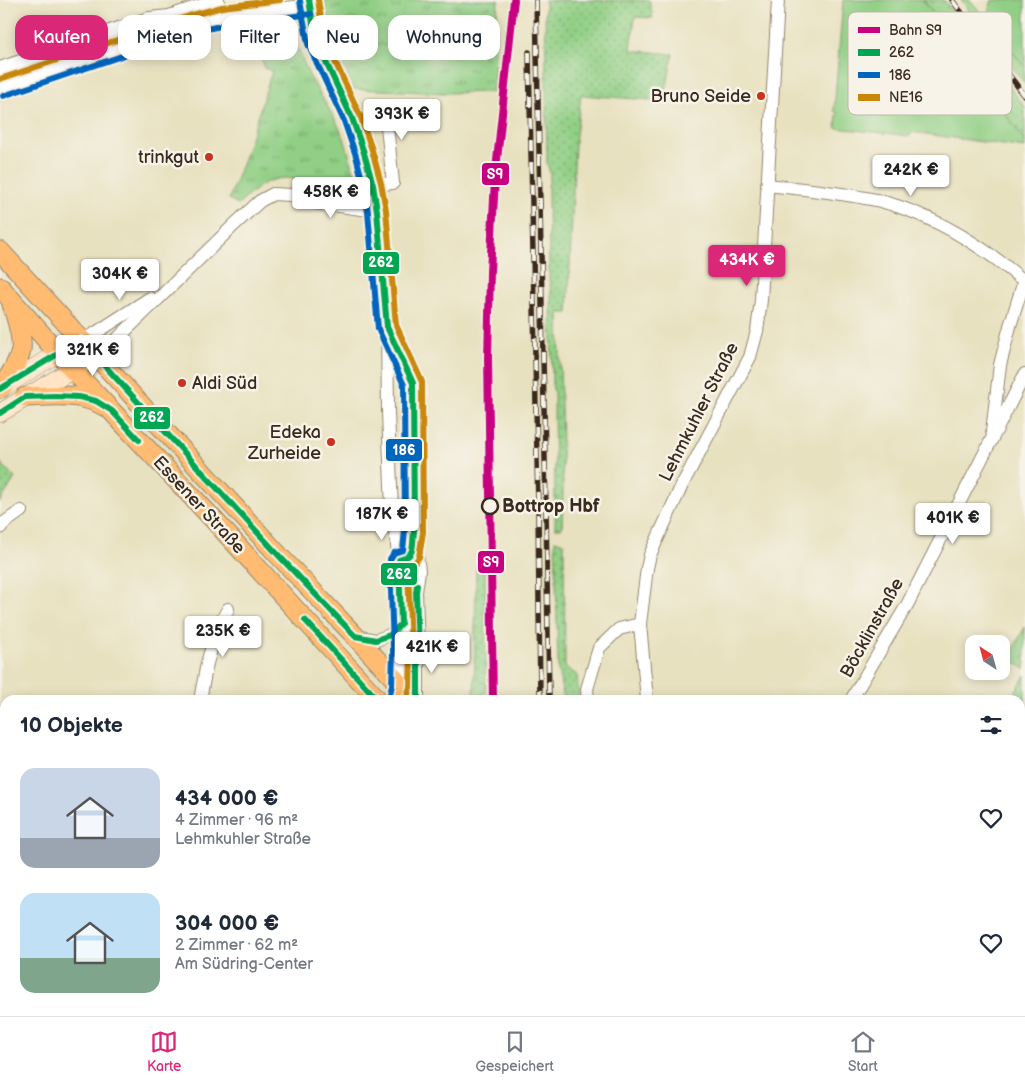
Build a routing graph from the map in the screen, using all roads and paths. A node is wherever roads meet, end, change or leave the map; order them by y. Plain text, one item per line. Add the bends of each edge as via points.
1 (218, 0) edge
2 (778, 0) edge
3 (309, 3) edge
4 (0, 68) edge
5 (0, 88) edge
6 (355, 125) junction
7 (373, 185) junction
8 (767, 185) junction
9 (377, 210) junction
10 (0, 251) edge
11 (1024, 282) edge
12 (171, 285) junction
13 (5, 293) edge
14 (81, 340) junction
15 (58, 353) junction
16 (95, 356) junction
17 (73, 370) junction
18 (1025, 374) edge
19 (0, 389) edge
20 (26, 397) junction
21 (112, 411) junction
22 (0, 414) edge
23 (991, 440) junction
24 (21, 511) dead end
25 (0, 528) edge
26 (403, 559) junction
27 (416, 592) junction
28 (228, 608) dead end
29 (401, 624) junction
30 (640, 624) junction
31 (355, 636) junction
32 (399, 693) edge
33 (201, 695) edge
34 (373, 695) edge
35 (418, 695) edge
36 (588, 695) edge
37 (647, 695) edge
38 (854, 695) edge

1 - 4 street via 169,16 150,18
2 - 8 street, Lehmkuhler Straße
3 - 5 street via 191,24
3 - 6 street via 316,42
6 - 7 street
6 - 7 street via 386,117 393,183
7 - 9 street
8 - 11 street, Böcklinstraße via 882,201 909,210 980,246
8 - 30 street, Lehmkuhler Straße via 761,300 750,357 661,529 647,568
9 - 12 street via 316,203 291,194 273,194 260,201
9 - 26 street via 387,327 392,518
10 - 14 main road, Essener Straße
11 - 23 street, Böcklinstraße via 1000,366
12 - 14 street
12 - 16 street via 115,341
13 - 15 main road, Essener Straße
13 - 19 main road via 20,334 21,349 18,361
14 - 15 main road
14 - 16 main road, Essener Straße
15 - 17 main road, Essener Straße
15 - 19 main road
16 - 17 main road
16 - 31 main road, Essener Straße
17 - 20 main road
17 - 21 main road, Essener Straße
18 - 23 street, Böcklinstraße
20 - 21 main road via 79,397
20 - 22 main road
21 - 34 main road, Essener Straße
23 - 38 street, Böcklinstraße via 906,605
24 - 25 street
26 - 27 street
26 - 27 street via 411,554 414,531 419,572
26 - 29 street
27 - 35 street
28 - 33 street via 217,629
29 - 31 street via 390,635 376,640
29 - 32 street
30 - 36 street via 619,629 599,648
30 - 37 street, Lehmkuhler Straße
31 - 32 main road, Essener Straße

